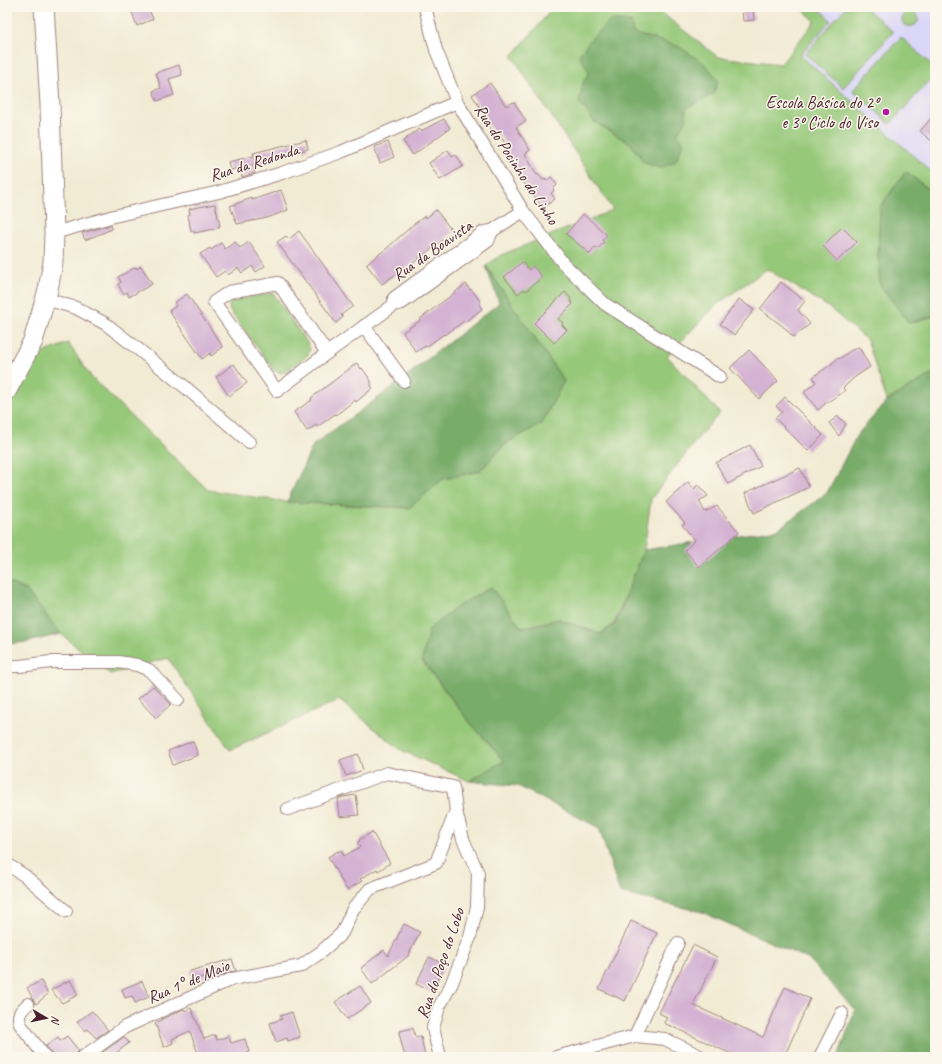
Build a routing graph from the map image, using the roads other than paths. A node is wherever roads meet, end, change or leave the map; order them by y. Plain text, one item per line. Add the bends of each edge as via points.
1 (44, 7) edge
2 (425, 7) edge
3 (457, 102) junction
4 (523, 211) junction
5 (54, 234) junction
6 (46, 299) junction
7 (364, 326) junction
8 (327, 353) junction
9 (720, 377) dead end
10 (404, 381) dead end
11 (7, 390) edge
12 (249, 442) dead end
13 (7, 666) edge
14 (178, 700) dead end
15 (288, 809) dead end
16 (456, 811) junction
17 (7, 864) edge
18 (66, 911) dead end
19 (678, 943) dead end
20 (28, 1004) dead end
21 (842, 1013) dead end
22 (635, 1036) junction
23 (45, 1057) edge
24 (83, 1057) edge
25 (440, 1057) edge
26 (556, 1057) edge
27 (702, 1057) edge
28 (820, 1057) edge

1 - 5 main road
2 - 3 street, Rua do Pocinho do Linho via 436,50
3 - 4 street, Rua do Pocinho do Linho
3 - 5 street, Rua da Redonda via 341,152 282,173 219,192 114,216
4 - 7 street, Rua da Boavista via 492,231 488,241 402,304 394,304
4 - 9 street, Rua do Pocinho do Linho via 563,262 604,304
5 - 6 main road via 53,262
6 - 11 main road via 33,341
6 - 12 street via 76,308 106,324
7 - 8 street, Rua da Boavista
7 - 10 street
8 - 8 street, Rua da Boavista via 278,283 229,292 214,302 277,391
13 - 14 street via 52,662 118,662 137,665 149,670
15 - 16 street, Rua do Poço do Lobo via 387,773 453,787
16 - 24 street, Rua 1° de Maio via 436,863 370,889 353,909 342,933 322,952 301,966 232,979 125,1027
16 - 25 street, Rua do Poço do Lobo via 463,839 478,873 477,907 470,937 451,985 439,1007 433,1028
17 - 18 street
19 - 22 street
20 - 23 street via 18,1018
21 - 28 street
22 - 26 street
22 - 27 street via 665,1039

